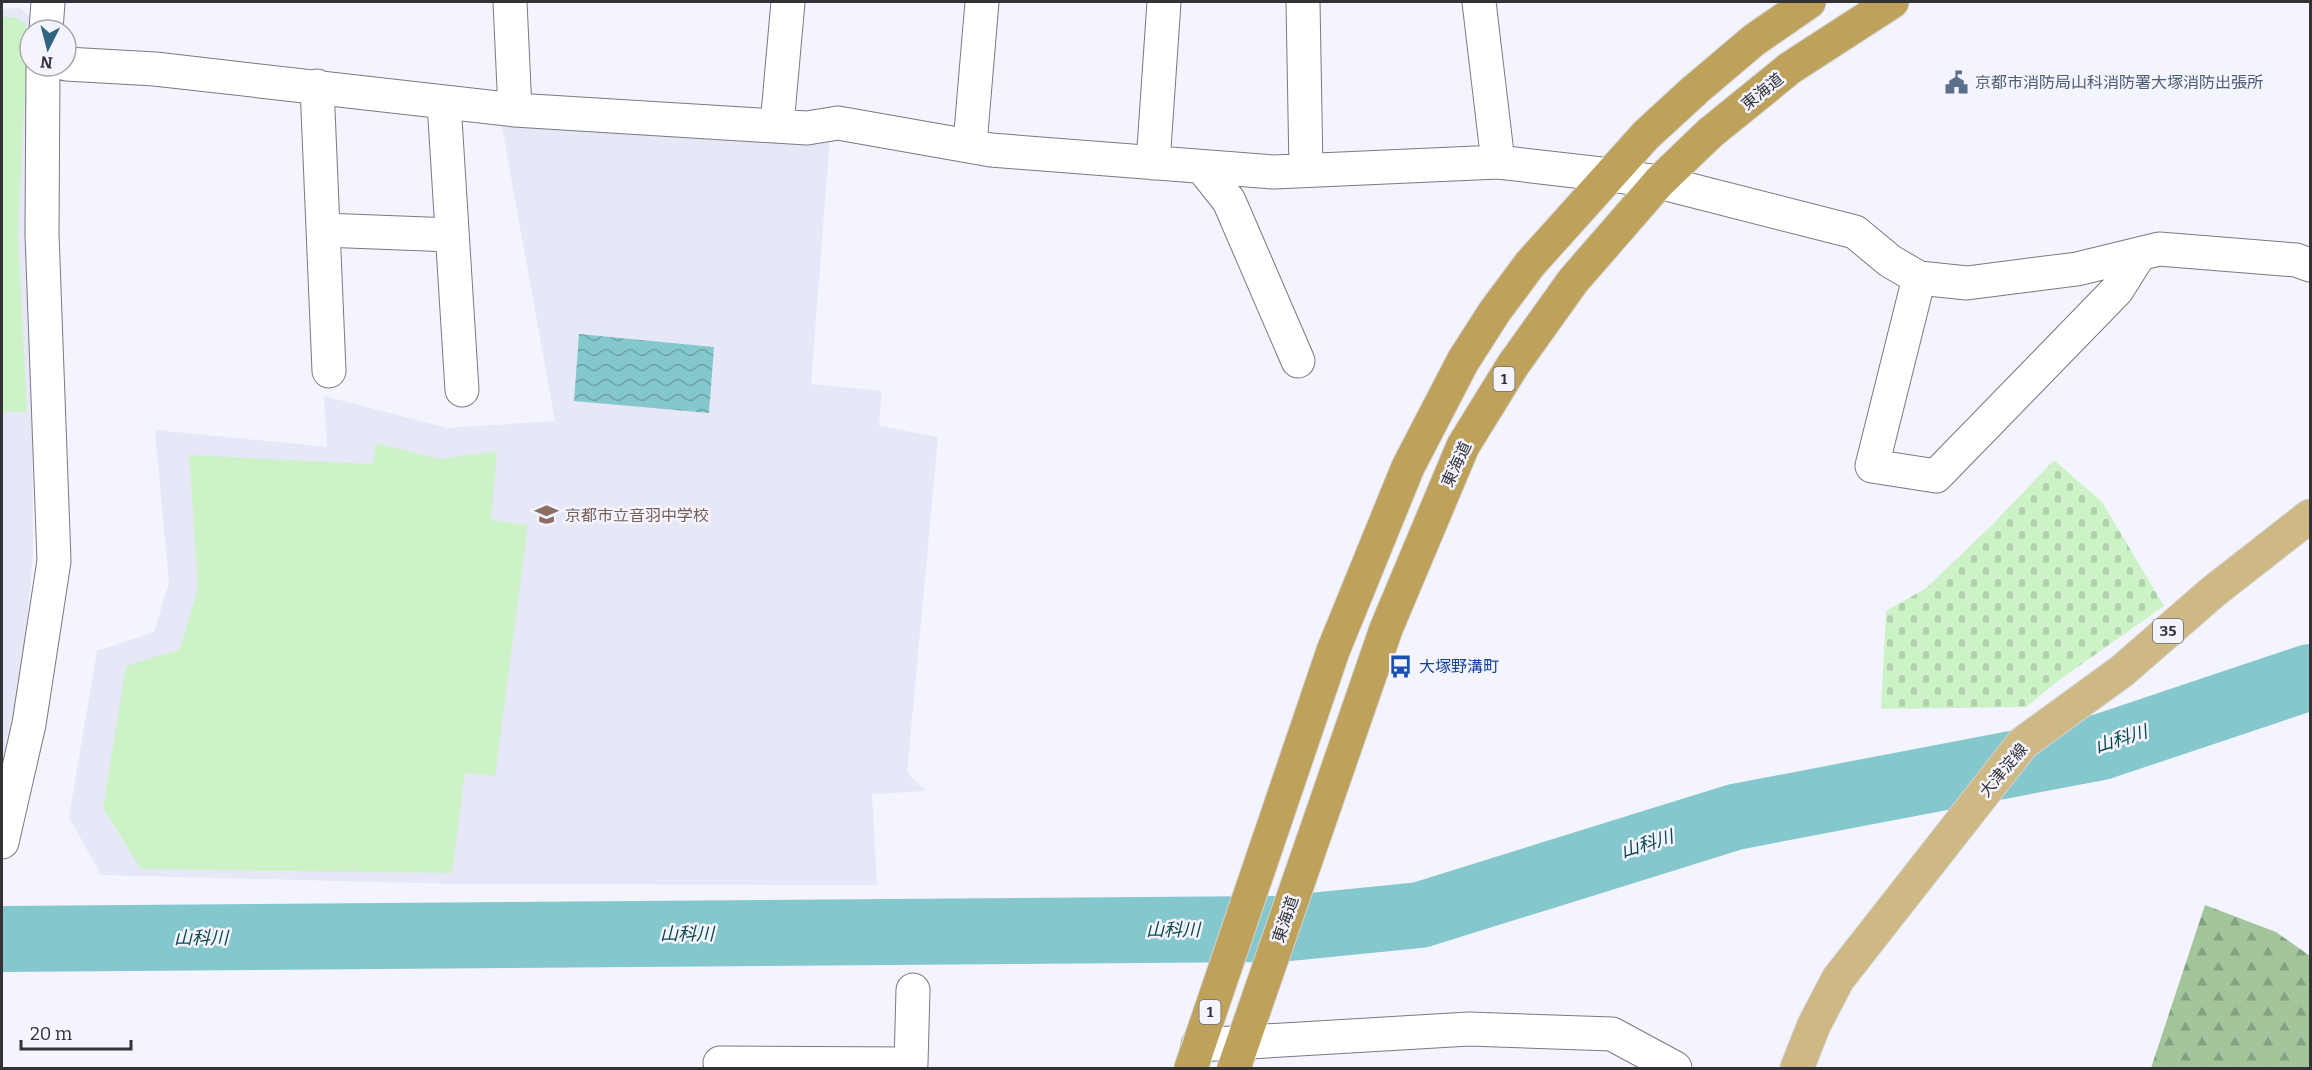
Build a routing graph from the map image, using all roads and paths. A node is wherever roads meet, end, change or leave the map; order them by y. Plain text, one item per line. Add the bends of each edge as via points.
1 (48, 2) edge
2 (510, 2) edge
3 (788, 2) edge
4 (982, 2) edge
5 (1164, 2) edge
6 (1303, 2) edge
7 (1479, 2) edge
8 (1809, 2) edge
9 (1892, 2) edge
10 (47, 18) edge
11 (78, 65) edge
12 (43, 78) edge
13 (317, 86) junction
14 (444, 103) junction
15 (515, 110) junction
16 (777, 125) junction
17 (970, 144) junction
18 (1498, 162) junction
19 (1153, 163) junction
20 (1202, 167) junction
21 (1306, 170) junction
22 (1610, 175) junction
23 (1659, 182) junction
24 (323, 230) junction
25 (452, 236) junction
26 (2139, 255) junction
27 (2310, 265) edge
28 (1919, 278) junction
29 (1298, 361) dead end
30 (329, 371) dead end
31 (462, 390) dead end
32 (2310, 516) edge
33 (2, 842) edge
34 (913, 990) dead end
35 (1238, 1056) edge
36 (1195, 1057) edge
37 (720, 1063) dead end
38 (815, 1066) edge
39 (1675, 1068) edge
40 (1797, 1068) edge

1 - 10 street
2 - 15 street
3 - 16 street
4 - 17 street
5 - 19 street
6 - 21 street
7 - 18 street
8 - 22 highway, 1 via 1754,40 1695,90
9 - 23 highway, 東海道 / 1 via 1790,68
11 - 13 street
12 - 33 street via 42,234 54,561 29,724
13 - 14 street
13 - 24 street
14 - 15 street
14 - 25 street
15 - 16 street
16 - 17 street via 807,128 838,123
17 - 19 street via 991,150
18 - 21 street
18 - 22 street
19 - 20 street
20 - 21 street
20 - 29 street via 1229,201
22 - 23 street
22 - 36 highway, 1 via 1530,264 1495,311 1463,361 1408,467 1333,651
23 - 28 street via 1855,232 1890,261
23 - 35 highway, 東海道 / 1 via 1573,281 1513,365 1463,446 1386,629
24 - 25 street
24 - 30 street
25 - 31 street
26 - 27 street via 2159,249 2296,260
26 - 28 street via 2078,269 1967,283
26 - 28 street via 2117,290 1936,476 1872,466
32 - 40 main road, 大津淀線 / 35 via 2214,591 2122,671 2023,743 1838,979
34 - 38 street via 911,1064
35 - 36 street
35 - 39 street via 1469,1029 1612,1034
37 - 38 street

